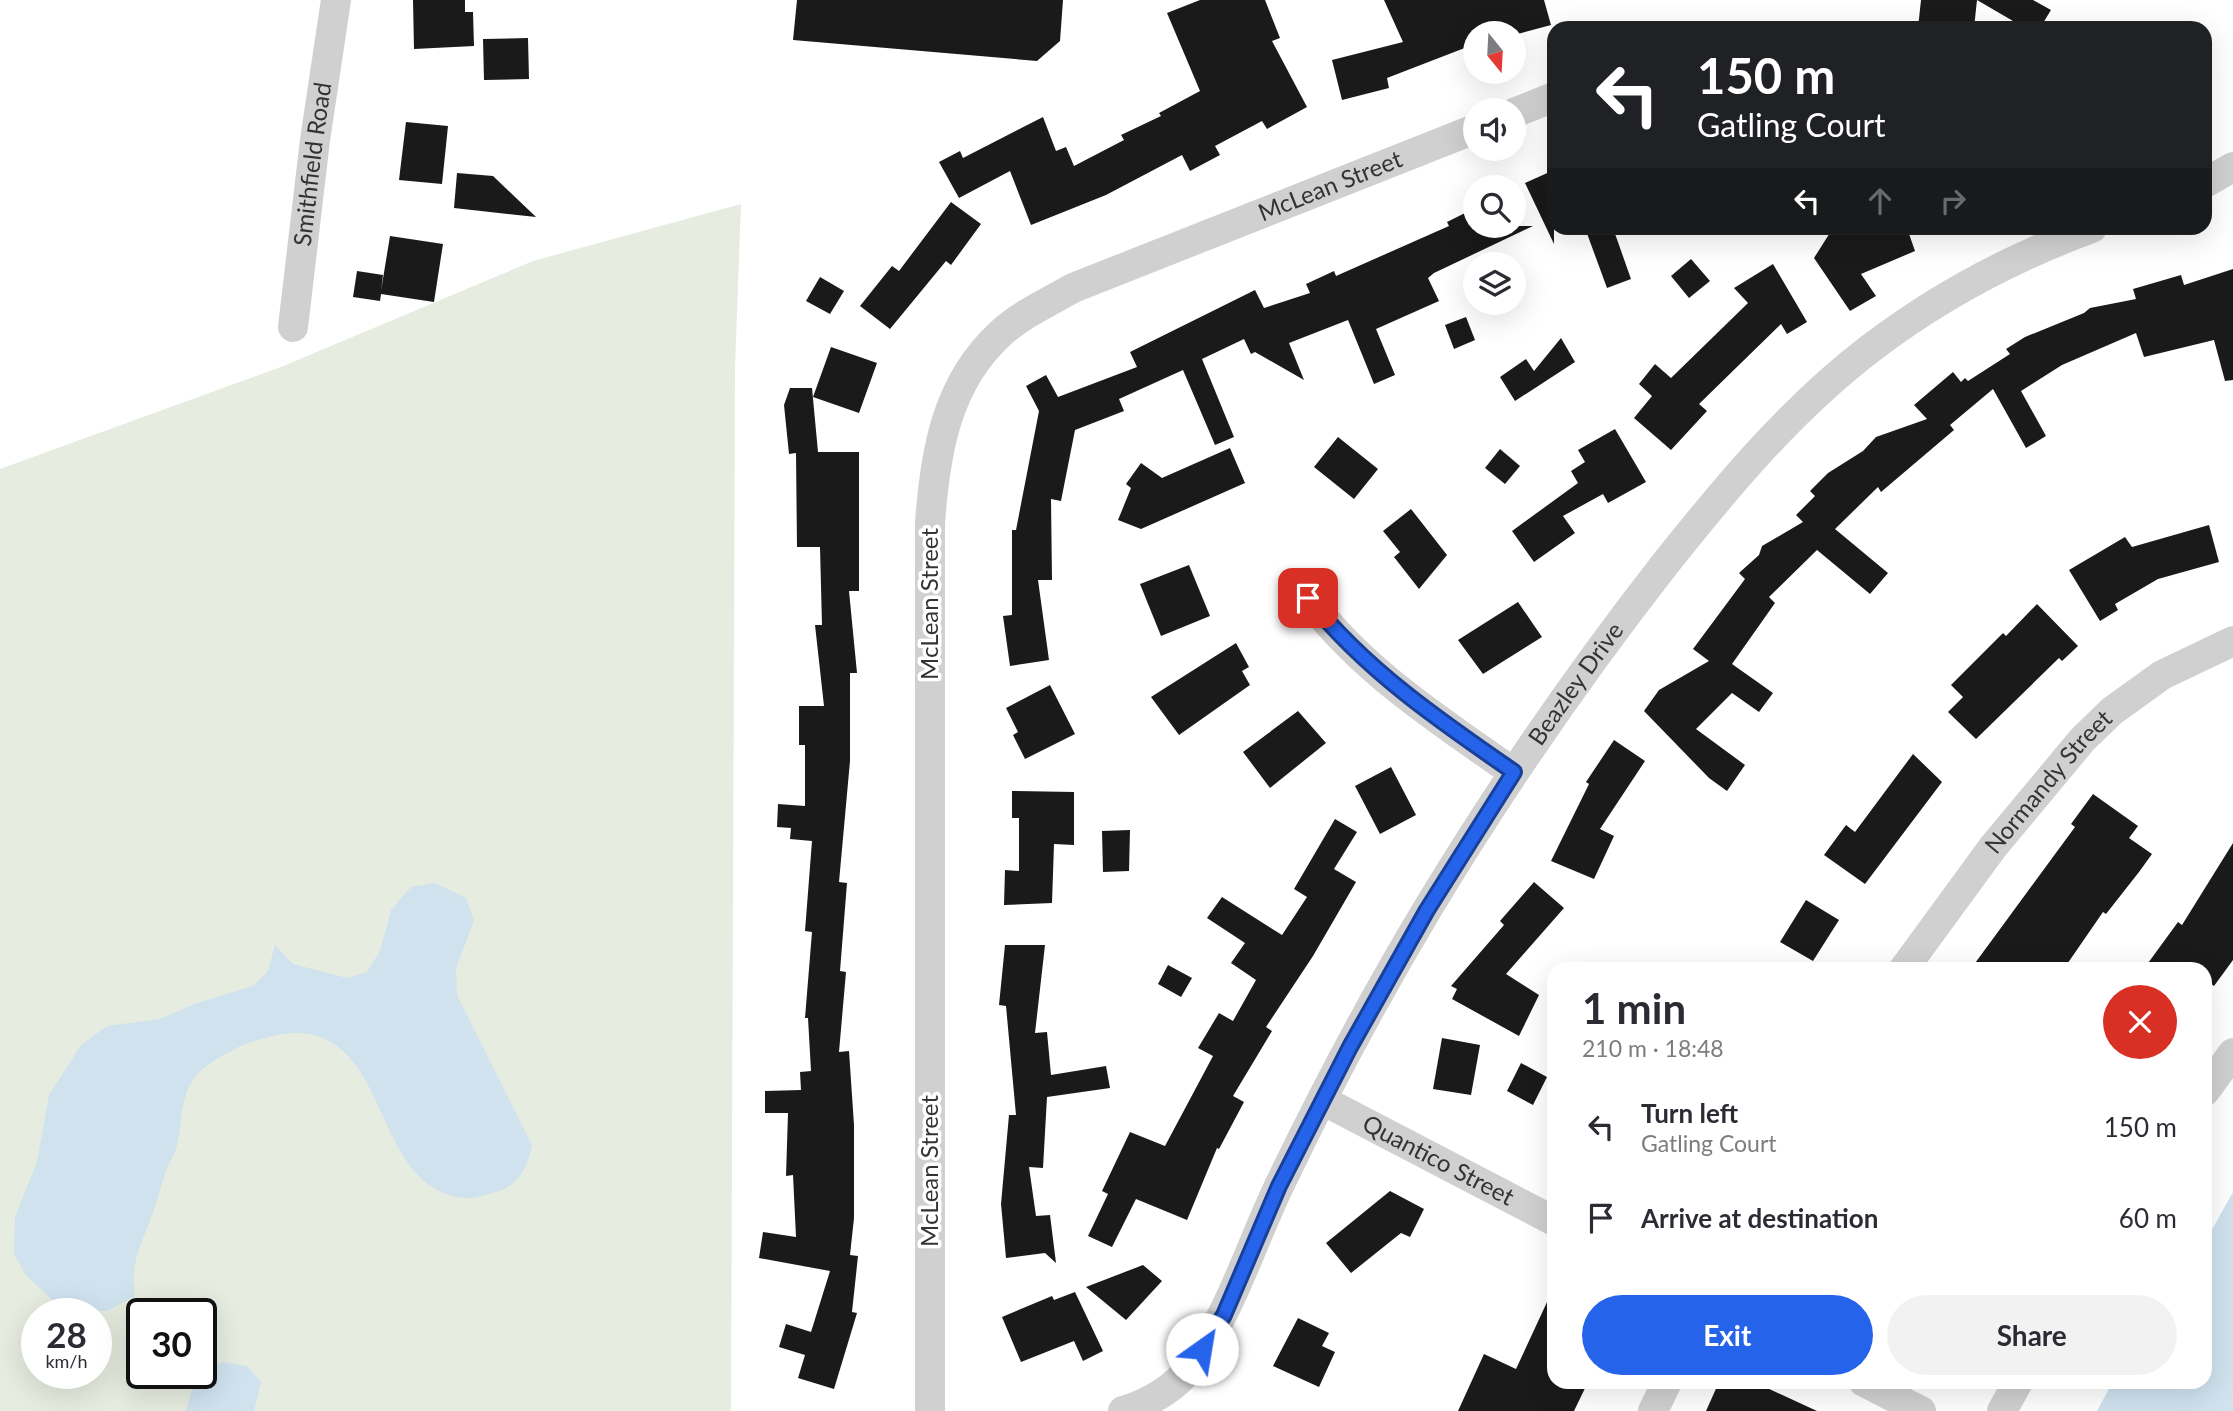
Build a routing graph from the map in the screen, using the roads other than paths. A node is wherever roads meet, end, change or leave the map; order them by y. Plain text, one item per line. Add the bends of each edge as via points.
1 (336, 0) edge
2 (1547, 100) edge
3 (1526, 108) edge
4 (1463, 134) edge
5 (2233, 161) edge
6 (2233, 167) edge
7 (2212, 179) edge
8 (2055, 235) edge
9 (293, 327) dead end
10 (1298, 584) dead end
11 (2233, 641) edge
12 (1514, 772) junction
13 (1909, 962) edge
14 (2233, 1053) edge
15 (2212, 1082) edge
16 (1322, 1100) junction
17 (1547, 1216) edge
18 (1664, 1389) edge
19 (1878, 1389) edge
20 (2014, 1389) edge
21 (930, 1411) edge
22 (1123, 1411) edge
23 (1653, 1411) edge
24 (1921, 1411) edge
25 (2002, 1411) edge

1 - 9 street, Smithfield Road
2 - 3 street
4 - 21 street, McLean Street via 1073,288 1001,332 957,388 934,473 930,523
5 - 6 street
6 - 7 street
8 - 12 street, Beazley Drive via 1947,296 1871,348 1811,399 1715,501 1611,632
10 - 12 street via 1335,632 1367,661
11 - 13 street, Normandy Street via 2162,675 2112,711 2082,740 1993,847
12 - 16 street, Beazley Drive via 1427,910
14 - 15 street
16 - 17 street, Quantico Street
16 - 22 street, Beazley Drive via 1224,1315 1192,1366 1150,1401
18 - 23 street
19 - 24 street
20 - 25 street

